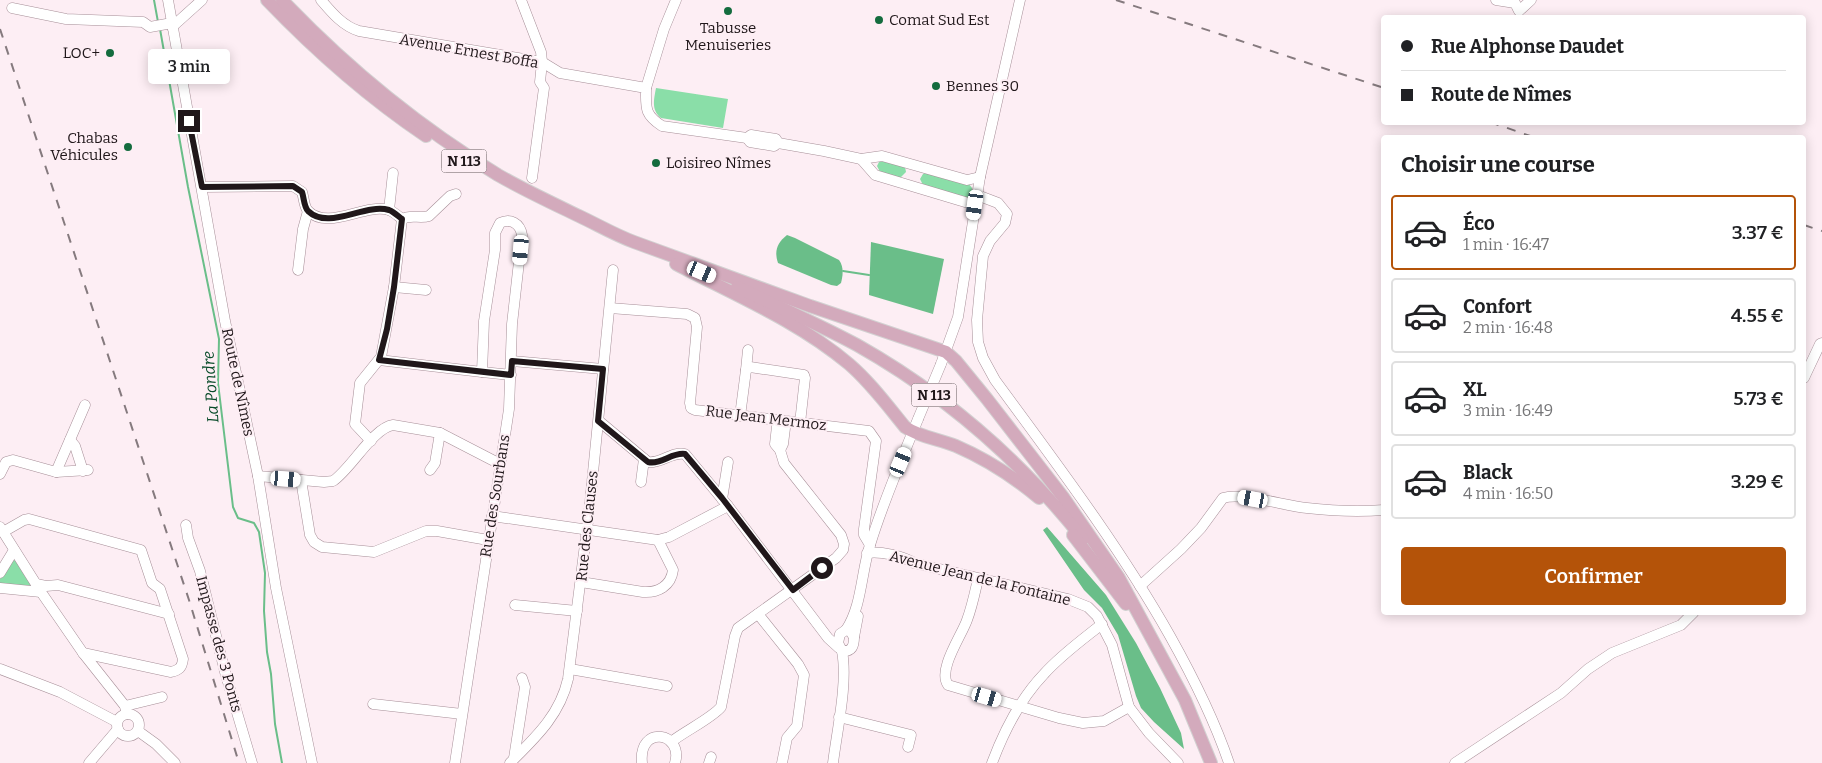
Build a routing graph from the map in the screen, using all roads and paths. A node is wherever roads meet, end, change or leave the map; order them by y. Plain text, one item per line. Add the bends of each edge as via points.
1 (168, 0) edge
2 (202, 0) edge
3 (267, 0) edge
4 (282, 0) edge
5 (321, 0) edge
6 (521, 0) edge
7 (676, 0) edge
8 (1020, 0) edge
9 (1496, 0) edge
10 (1531, 0) edge
11 (12, 8) dead end
12 (169, 25) junction
13 (542, 62) junction
14 (646, 88) junction
15 (862, 159) junction
16 (394, 173) dead end
17 (980, 177) junction
18 (532, 178) dead end
19 (202, 187) junction
20 (456, 194) dead end
21 (976, 200) junction
22 (389, 210) junction
23 (308, 211) junction
24 (402, 219) junction
25 (616, 235) junction
26 (634, 242) junction
27 (298, 270) dead end
28 (614, 270) dead end
29 (394, 287) junction
30 (426, 290) dead end
31 (610, 308) junction
32 (1822, 343) edge
33 (748, 350) dead end
34 (944, 358) junction
35 (379, 360) junction
36 (512, 361) junction
37 (603, 369) junction
38 (746, 370) junction
39 (482, 372) junction
40 (1806, 373) edge
41 (511, 375) junction
42 (85, 406) dead end
43 (740, 416) junction
44 (598, 421) junction
45 (782, 422) junction
46 (800, 423) junction
47 (913, 432) junction
48 (440, 433) junction
49 (70, 440) junction
50 (371, 440) junction
51 (644, 460) junction
52 (728, 462) dead end
53 (500, 464) junction
54 (430, 470) dead end
55 (56, 472) junction
56 (0, 474) edge
57 (258, 476) junction
58 (301, 480) junction
59 (641, 482) dead end
60 (725, 502) junction
61 (1381, 510) edge
62 (492, 516) junction
63 (186, 525) dead end
64 (2, 529) edge
65 (587, 530) junction
66 (488, 540) junction
67 (658, 540) junction
68 (868, 549) junction
69 (14, 550) junction
70 (0, 573) edge
71 (978, 578) junction
72 (582, 582) junction
73 (1140, 586) junction
74 (0, 588) edge
75 (39, 588) junction
76 (793, 590) junction
77 (515, 605) dead end
78 (578, 611) junction
79 (169, 614) junction
80 (758, 614) junction
81 (1691, 615) edge
82 (814, 618) junction
83 (1102, 624) junction
84 (849, 636) junction
85 (1157, 646) junction
86 (840, 649) junction
87 (83, 653) junction
88 (0, 669) edge
89 (570, 669) junction
90 (522, 678) dead end
91 (667, 686) dead end
92 (842, 691) junction
93 (162, 697) dead end
94 (372, 704) dead end
95 (1020, 707) junction
96 (1129, 707) junction
97 (126, 710) junction
98 (462, 714) junction
99 (839, 717) junction
100 (118, 725) junction
101 (138, 732) junction
102 (671, 742) junction
103 (908, 747) dead end
104 (512, 761) edge
105 (642, 762) edge
106 (89, 763) edge
107 (175, 763) edge
108 (252, 763) edge
109 (312, 763) edge
110 (455, 763) edge
111 (675, 763) edge
112 (782, 763) edge
113 (833, 763) edge
114 (992, 763) edge
115 (1178, 763) edge
116 (1211, 763) edge
117 (1229, 763) edge
118 (1455, 763) edge

1 - 12 street, Route de Nîmes
2 - 12 street
3 - 25 main road, N 113 via 329,60 436,143 526,197
4 - 25 main road, N 113 via 353,67 426,126 497,174
5 - 13 street, Avenue Ernest Boffa via 348,27 360,31
6 - 13 street
7 - 14 street
8 - 17 street
9 - 10 street via 1515,4 1519,11
11 - 12 street via 66,18 144,22 150,27
12 - 19 street, Route de Nîmes
13 - 14 street, Avenue Ernest Boffa via 560,73
13 - 18 street via 540,82 544,88
14 - 15 street via 648,114 662,126
15 - 17 street via 882,156 967,180
15 - 21 street via 875,175
16 - 22 street
17 - 21 street
19 - 23 street via 293,186 302,192
19 - 57 street, Route de Nîmes via 225,321
20 - 24 street via 429,216
21 - 34 street via 963,294
21 - 73 street via 998,203 1007,214 1005,223 987,245 982,261 976,330 983,358 995,380 1096,518
22 - 23 street via 332,219
22 - 24 street
23 - 27 street via 302,229
24 - 29 street
25 - 26 main road, N 113
26 - 34 main road
26 - 47 main road via 820,341 859,374
26 - 85 main road, N 113 via 843,338 960,415 1010,459 1069,521 1117,583
28 - 31 street, Rue des Clauses
29 - 30 street
29 - 35 street
31 - 37 street, Rue des Clauses
31 - 43 street, Rue Jean Mermoz via 687,314 695,318 690,406 695,410
32 - 40 street
33 - 38 street
34 - 47 street, bridge
34 - 85 main road via 956,361 1063,497 1119,578
35 - 39 street
35 - 50 street via 360,383 356,406 355,424
36 - 37 street
36 - 39 street, Rue des Sourbans via 512,324 522,235 521,229 506,220 496,229 484,321
36 - 41 street, Rue des Sourbans
37 - 44 street, Rue des Clauses
38 - 43 street
38 - 46 street via 750,367 804,375
39 - 41 street
41 - 53 street, Rue des Sourbans
42 - 49 street
43 - 45 street, Rue Jean Mermoz
44 - 51 street
44 - 65 street, Rue des Clauses
45 - 46 street, Rue Jean Mermoz
45 - 76 street via 777,426 775,444 786,466 841,535 844,544 841,554
46 - 68 street, Rue Jean Mermoz via 866,430 874,436 864,529
47 - 68 street
47 - 85 main road via 974,454 1036,495 1084,547
48 - 50 street via 394,425 383,428
48 - 53 street
48 - 54 street via 435,463
49 - 55 street
49 - 55 street via 86,470
50 - 58 street via 332,481
51 - 59 street
51 - 60 street via 656,463 683,453
52 - 60 street
53 - 62 street, Rue des Sourbans
55 - 56 street via 13,460 6,462
57 - 58 street
57 - 109 street, Route de Nîmes via 276,588
58 - 66 street via 310,535 322,547 374,552 431,531
60 - 67 street
60 - 76 street
61 - 73 street via 1351,512 1236,496 1223,498 1201,528
62 - 65 street
62 - 66 street, Rue des Sourbans
63 - 108 street, Impasse des 3 Ponts
64 - 69 street
64 - 79 street via 29,519 141,550 152,583 160,589
65 - 67 street
65 - 72 street, Rue des Clauses
66 - 98 street, Rue des Sourbans
67 - 72 street via 673,570 661,589 644,592
68 - 71 street, Avenue Jean de la Fontaine
68 - 84 street
69 - 70 street
69 - 75 street
71 - 83 street, Avenue Jean de la Fontaine via 1068,599 1093,612
71 - 95 street via 968,620 950,656 946,683 953,688
72 - 78 street, Rue des Clauses
73 - 117 street via 1191,674
74 - 75 street
75 - 79 street via 58,585
75 - 87 street
76 - 80 street
76 - 82 street
77 - 78 street
78 - 89 street, Rue des Clauses
79 - 87 street via 183,659 178,670 171,672
80 - 102 street via 736,631 721,707
80 - 112 street via 804,675 797,726 786,741
81 - 118 street via 1681,625 1612,654 1588,669 1561,692
82 - 84 street via 829,629
82 - 86 street
83 - 95 street via 1043,674
83 - 96 street, Avenue Jean de la Fontaine via 1114,651
84 - 86 street via 838,639
84 - 86 street via 849,651
84 - 92 street
85 - 116 main road, N 113 via 1189,708
86 - 92 street
87 - 97 street
88 - 100 street via 60,692
89 - 91 street
89 - 104 street, Rue des Clauses via 565,691 554,715
90 - 104 street via 525,687
92 - 99 street
93 - 97 street
94 - 98 street
95 - 96 street via 1083,723 1104,720
95 - 114 street
96 - 115 street, Avenue Jean de la Fontaine
97 - 100 street
97 - 101 street via 137,718 140,724
98 - 110 street, Rue des Sourbans
99 - 103 street via 911,735
99 - 113 street
100 - 101 street via 122,735 128,737
100 - 106 street
101 - 107 street
102 - 105 street via 662,737 646,742 641,751
102 - 111 street via 677,755

